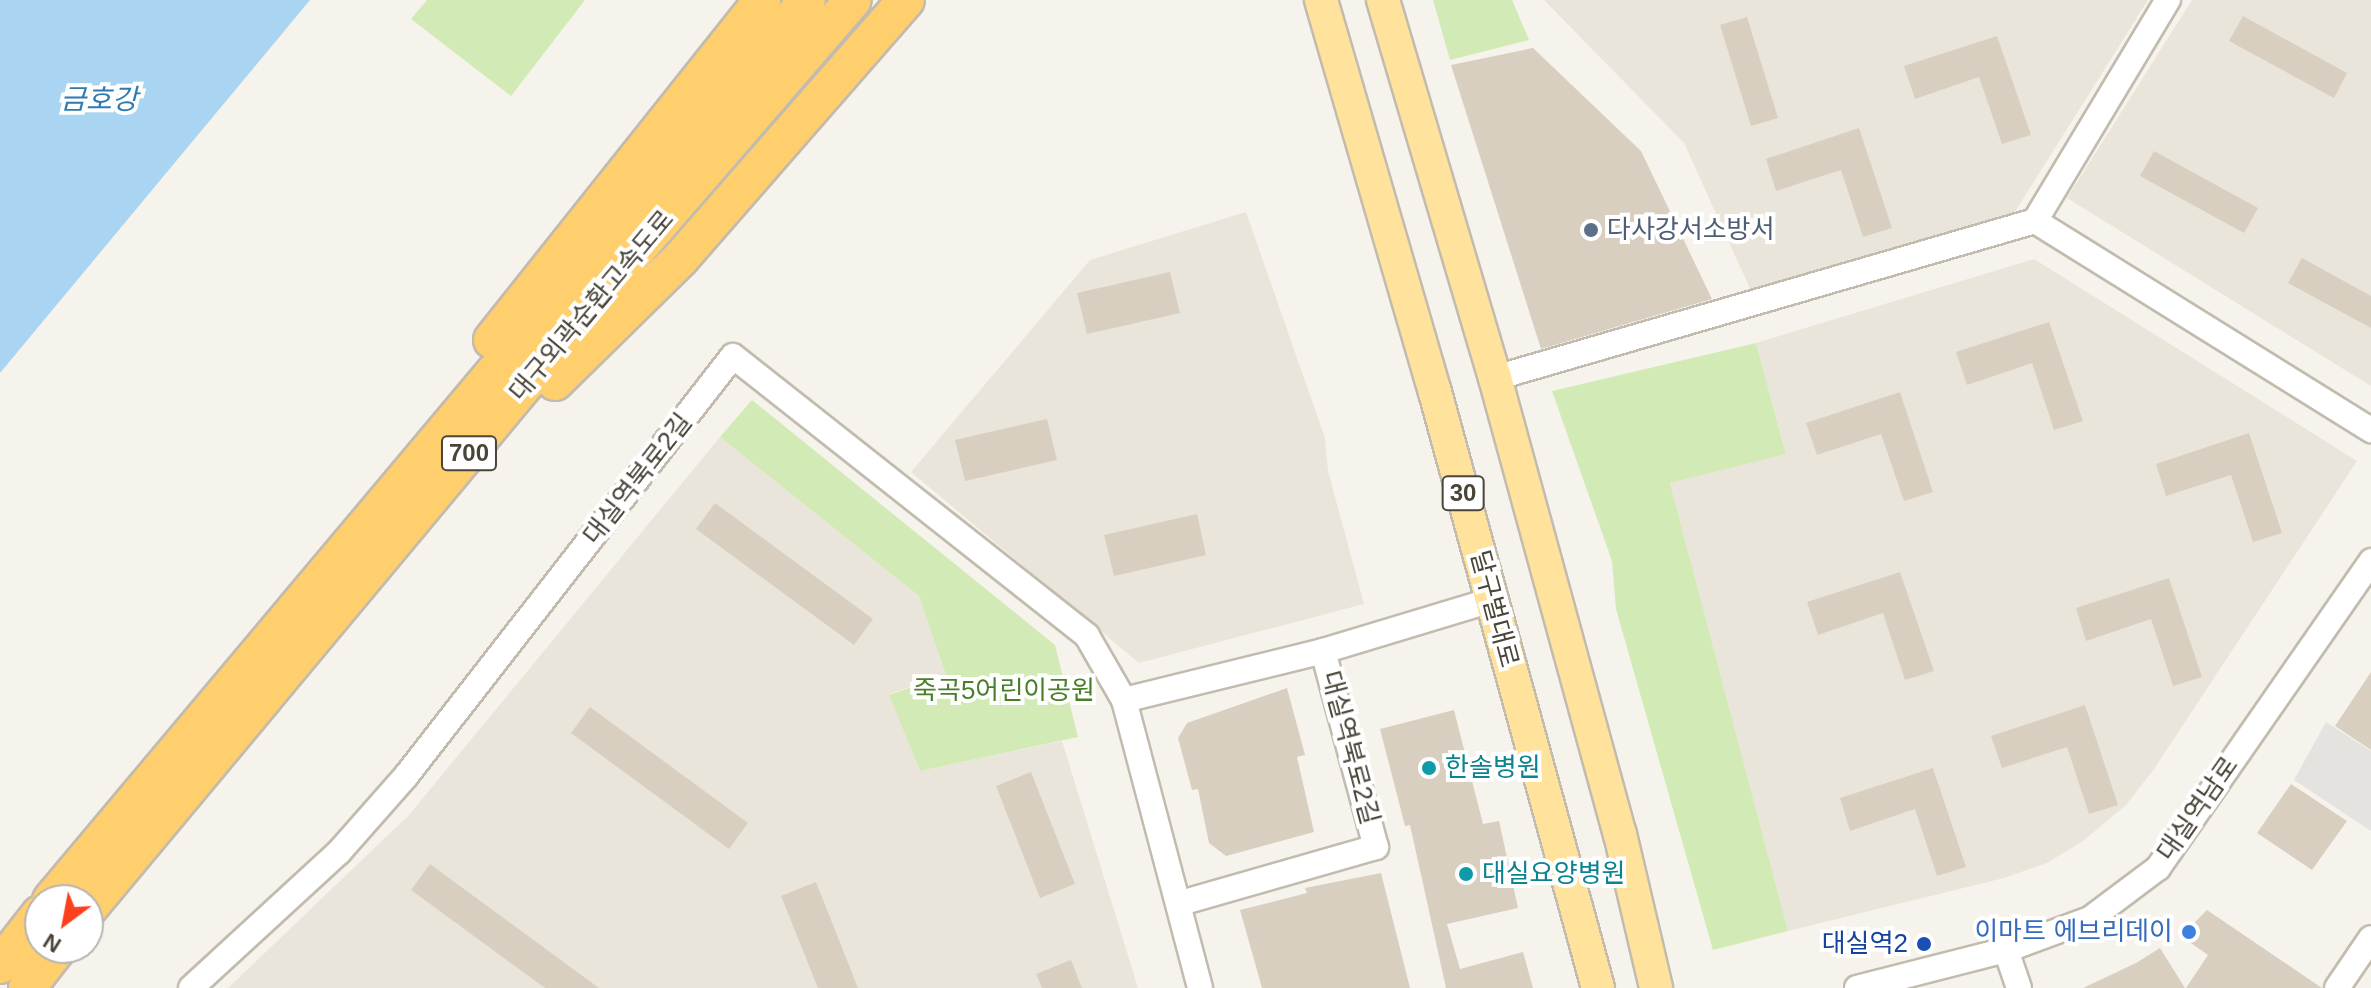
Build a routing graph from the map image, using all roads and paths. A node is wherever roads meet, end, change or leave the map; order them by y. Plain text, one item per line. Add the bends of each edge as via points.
1 (762, 0) edge
2 (807, 0) edge
3 (853, 0) edge
4 (906, 0) edge
5 (1321, 0) edge
6 (1383, 0) edge
7 (2168, 0) edge
8 (2035, 221) junction
9 (1495, 378) junction
10 (2371, 430) edge
11 (434, 495) junction
12 (2371, 561) edge
13 (326, 572) junction
14 (1492, 600) junction
15 (1323, 651) junction
16 (1124, 700) junction
17 (64, 884) edge
18 (104, 890) edge
19 (1181, 903) junction
20 (24, 934) edge
21 (2371, 938) edge
22 (2006, 950) junction
23 (46, 964) edge
24 (0, 965) edge
25 (27, 988) edge
26 (191, 988) edge
27 (1200, 988) edge
28 (1598, 988) edge
29 (1656, 988) edge
30 (1857, 988) edge
31 (2019, 988) edge
32 (2337, 988) edge

1 - 13 highway via 533,286
2 - 13 highway, 대구외곽순환고속도로 / 700
3 - 11 highway, 대구외곽순환고속도로 / 700
4 - 11 highway via 681,258
5 - 14 main road, 달구벌대로 / 30
6 - 9 main road, 30
7 - 8 street
8 - 9 street
8 - 10 street
9 - 29 main road, 30 via 1620,834
11 - 18 highway, 대구외곽순환고속도로 / 700
12 - 22 street, 대실역남로 via 2158,868 2090,919
13 - 17 highway, 대구외곽순환고속도로 / 700
14 - 15 street
14 - 28 main road, 달구벌대로 / 30
15 - 16 street, 대실역북로2길
15 - 19 street, 대실역북로2길 via 1376,847
16 - 19 street, 대실역북로2길
16 - 26 street, 대실역북로2길 via 1087,636 733,356 406,776 339,852
19 - 27 street, 대실역북로2길
20 - 24 highway
21 - 32 street
22 - 30 street, 대실역남로
22 - 31 street
23 - 25 highway

